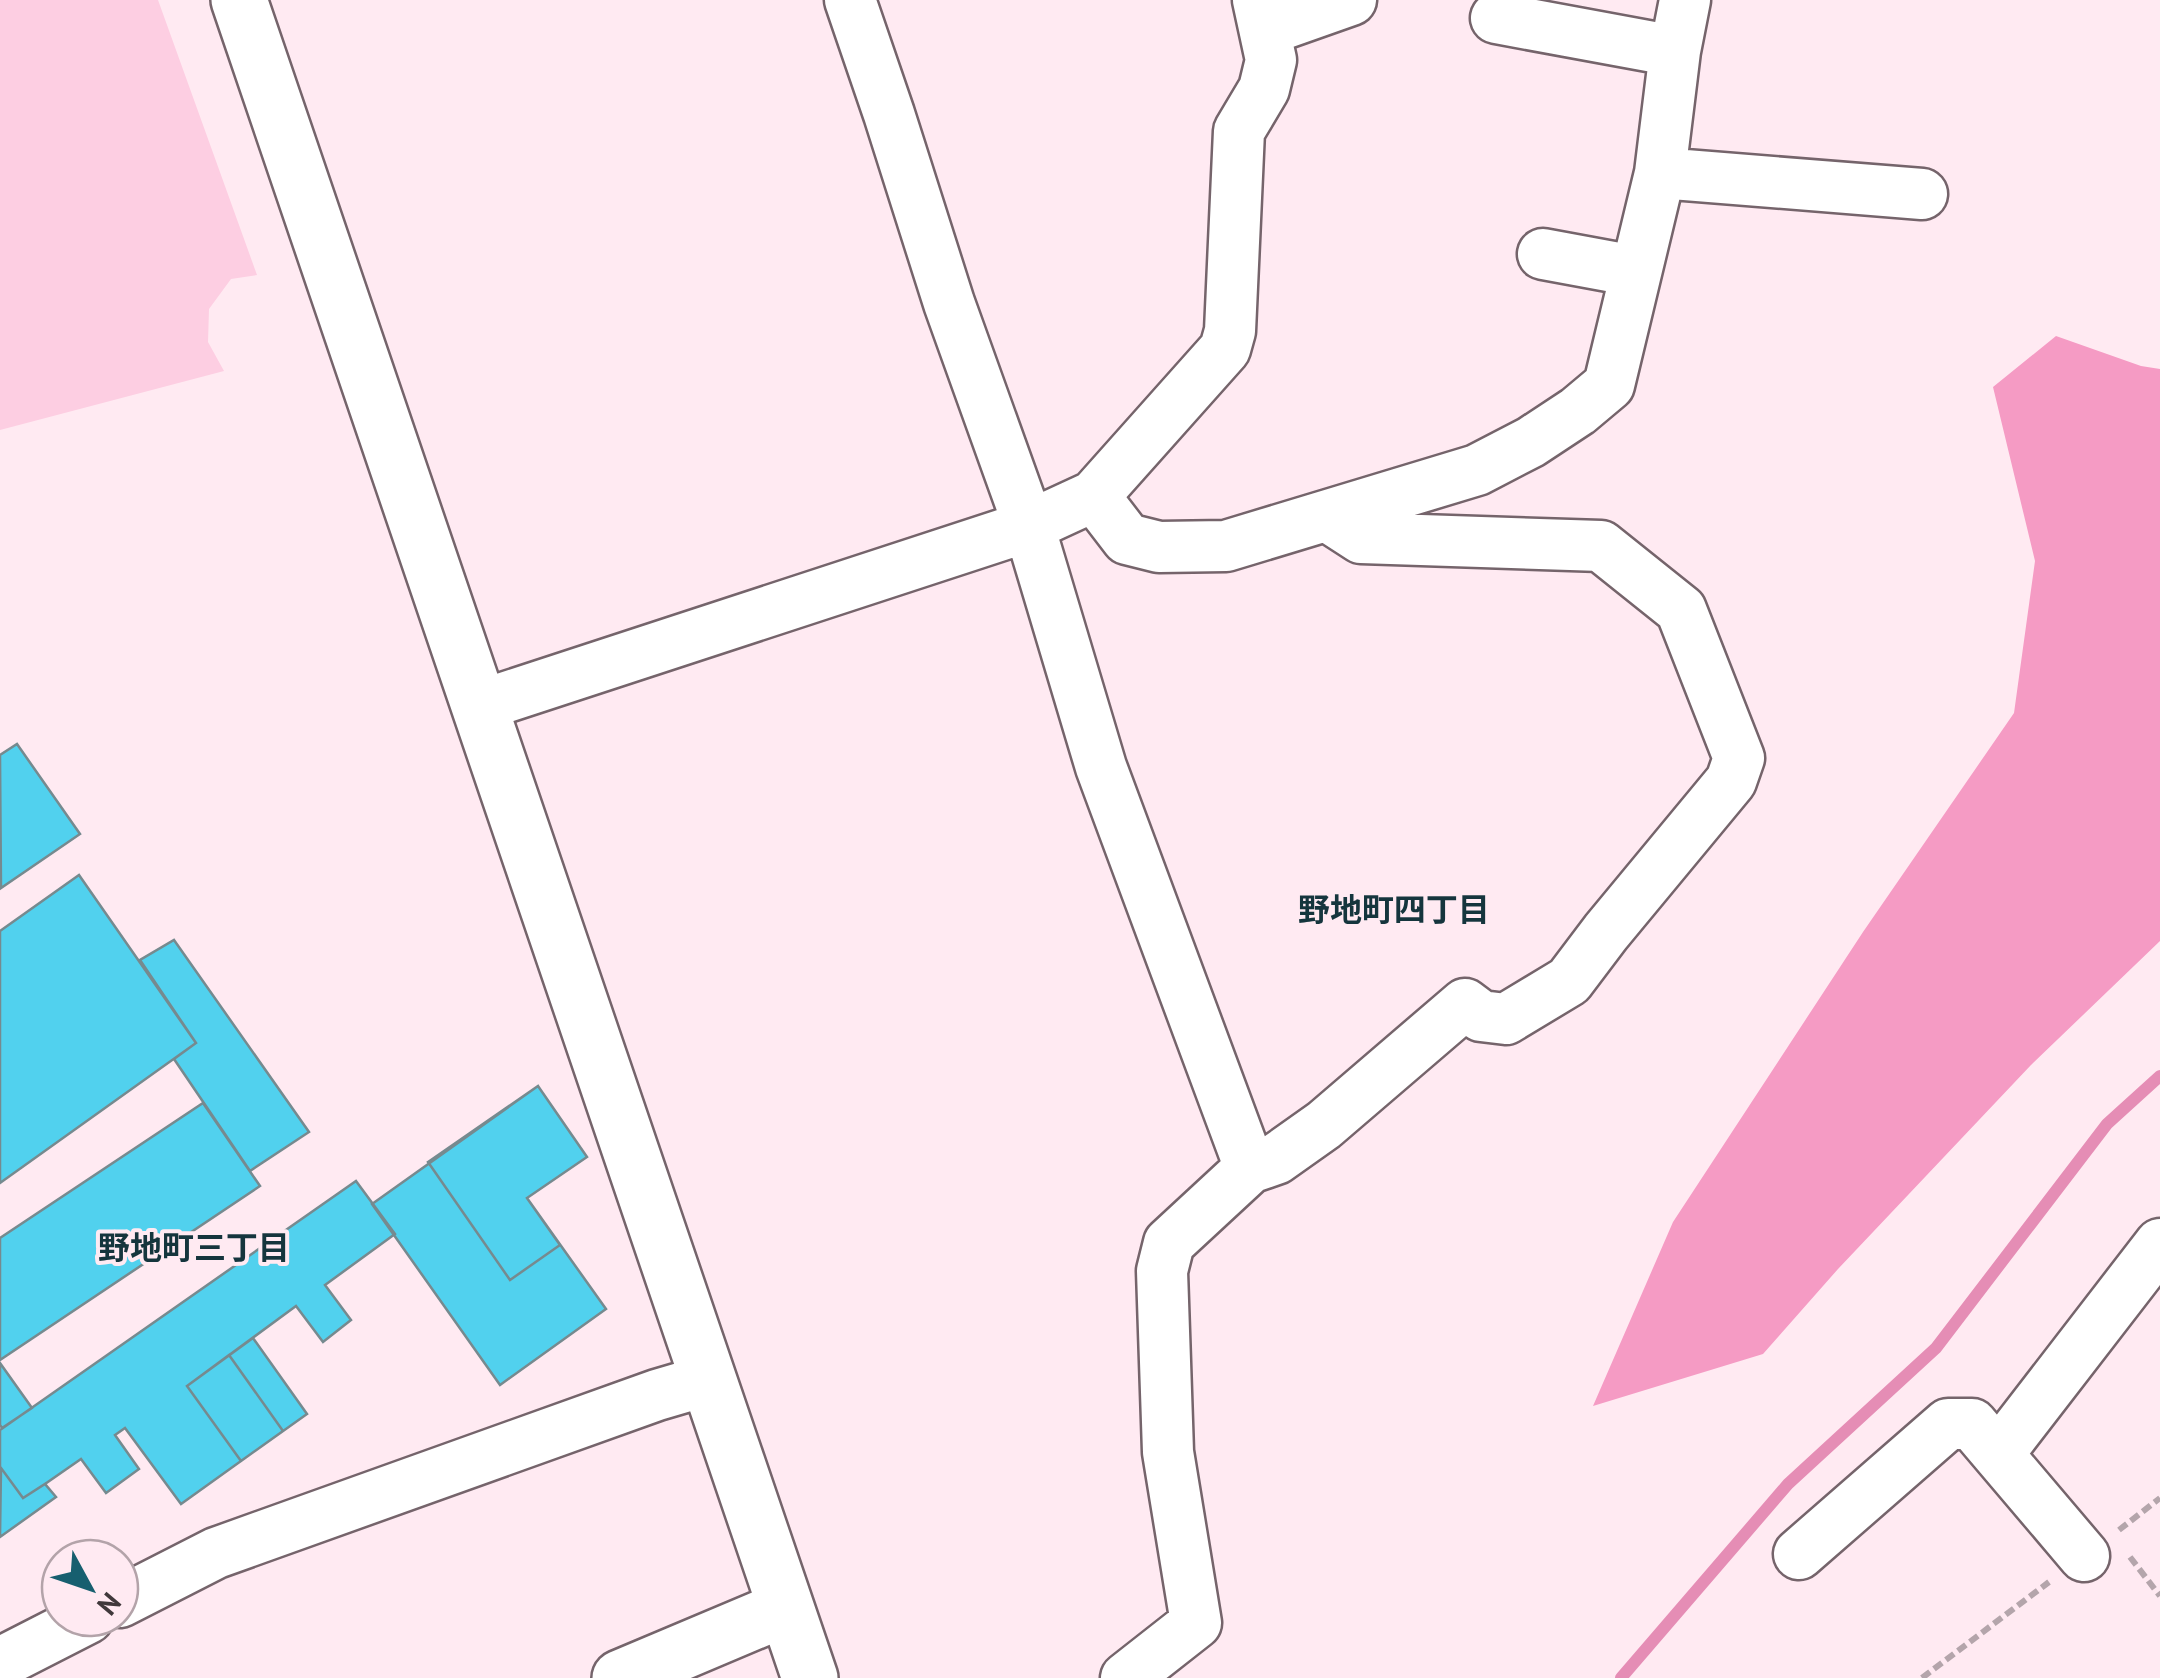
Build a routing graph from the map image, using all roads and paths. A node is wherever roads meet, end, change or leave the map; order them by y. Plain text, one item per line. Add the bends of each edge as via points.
1 (239, 0) edge
2 (850, 0) edge
3 (1351, 0) edge
4 (1685, 0) edge
5 (1262, 15) edge
6 (1496, 18) dead end
7 (1675, 51) junction
8 (1660, 173) junction
9 (1922, 194) dead end
10 (1543, 254) dead end
11 (1635, 271) junction
12 (1094, 496) junction
13 (1328, 516) junction
14 (1029, 526) junction
15 (479, 706) junction
16 (1250, 1168) junction
17 (2160, 1244) edge
18 (708, 1380) junction
19 (1998, 1454) junction
20 (2160, 1498) edge
21 (2098, 1545) junction
22 (1800, 1554) dead end
23 (140, 1592) edge
24 (2160, 1596) edge
25 (786, 1608) junction
26 (49, 1638) edge
27 (0, 1663) edge
28 (620, 1678) edge
29 (810, 1678) edge
30 (1126, 1678) edge
31 (1922, 1678) edge

1 - 15 street
2 - 14 street
3 - 5 street
4 - 7 street
5 - 12 street via 1271,60 1240,131 1226,349
6 - 7 street
7 - 8 street
8 - 9 street
8 - 11 street
10 - 11 street
11 - 13 street via 1609,385 1578,411 1477,470
12 - 13 street via 1127,540 1159,547 1226,546
12 - 14 street
13 - 16 street via 1361,538 1601,546 1680,610 1739,758 1731,781 1569,980 1506,1018 1481,1016 1466,1004 1324,1125 1276,1159
14 - 15 street
14 - 16 street via 1101,767
15 - 18 street
16 - 30 street via 1169,1243 1162,1271 1168,1452 1196,1623
17 - 19 street
18 - 23 street via 216,1552
18 - 25 street
19 - 21 street
19 - 22 street via 1972,1424 1948,1424
20 - 21 path
21 - 24 path
21 - 31 path
25 - 28 street
25 - 29 street
26 - 27 street

